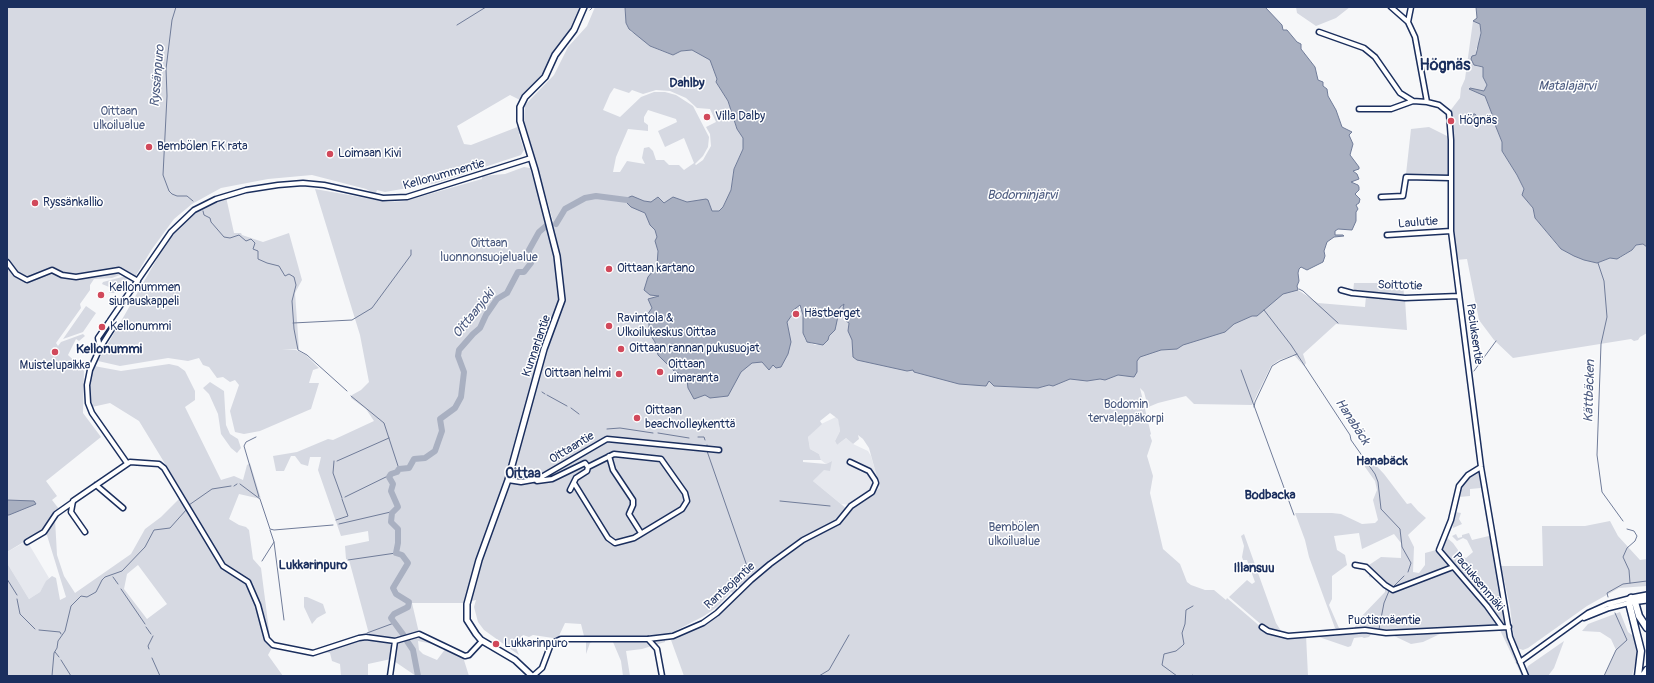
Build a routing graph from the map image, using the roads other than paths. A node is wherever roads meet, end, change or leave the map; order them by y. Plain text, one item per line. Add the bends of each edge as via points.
1 (584, 7) edge
2 (1391, 7) edge
3 (1411, 7) edge
4 (1408, 22) junction
5 (1319, 32) dead end
6 (1413, 101) junction
7 (1427, 102) junction
8 (1359, 109) dead end
9 (531, 158) junction
10 (1450, 178) junction
11 (1380, 197) dead end
12 (1451, 231) junction
13 (1387, 235) dead end
14 (7, 262) edge
15 (138, 281) junction
16 (1341, 290) dead end
17 (1459, 296) junction
18 (110, 321) junction
19 (100, 348) junction
20 (719, 450) dead end
21 (609, 456) junction
22 (850, 462) dead end
23 (127, 463) junction
24 (588, 467) junction
25 (1480, 467) junction
26 (508, 480) junction
27 (535, 480) junction
28 (574, 483) junction
29 (96, 485) junction
30 (570, 490) dead end
31 (73, 501) junction
32 (123, 508) dead end
33 (85, 532) dead end
34 (641, 534) junction
35 (28, 542) dead end
36 (1355, 565) dead end
37 (1453, 567) junction
38 (1647, 595) edge
39 (1647, 600) edge
40 (1632, 601) junction
41 (1262, 627) dead end
42 (1502, 627) junction
43 (1509, 627) junction
44 (1647, 628) edge
45 (648, 639) junction
46 (395, 641) junction
47 (482, 641) junction
48 (1520, 662) junction
49 (1647, 670) edge
50 (390, 676) edge
51 (533, 676) edge
52 (662, 676) edge
53 (1526, 676) edge
54 (1638, 676) edge
55 (1643, 676) edge

1 - 9 main road, Kunnarlantie via 574,30 555,54 545,77 525,97 520,107 520,121
2 - 4 street
3 - 4 street
4 - 7 street via 1415,37
5 - 6 street via 1364,48 1377,60 1398,91
6 - 7 street
6 - 8 street via 1392,109
7 - 10 street, Paciuksentie via 1449,113
9 - 15 street, Kellonummentie via 407,197 378,197 303,183 278,185 225,196 200,206 179,223
9 - 26 main road, Kunnarlantie via 557,256 562,300 544,349
10 - 11 street via 1406,177 1403,196
10 - 12 street, Paciuksentie
12 - 13 street, Laulutie
12 - 17 street, Paciuksentie
14 - 15 street via 16,274 27,280 52,270 62,276 76,277 119,270
15 - 18 street, Kellonummentie
16 - 17 street, Soittotie via 1352,294 1405,298
17 - 25 street, Paciuksentie
18 - 19 street, Kellonummentie via 112,329
18 - 19 street, Kellonummentie via 98,338
19 - 23 street, Kellonummentie via 90,370 87,384 88,403 95,418
20 - 27 street, Oittaantie via 607,439
21 - 24 street
21 - 34 street via 613,470 633,500 629,514
21 - 34 street via 618,454 661,459 684,493 687,501 682,509
22 - 45 street, Rantaojantie via 869,471 876,483 872,492 851,506 838,522 803,540 770,564 717,614 703,623 673,636
23 - 29 street
23 - 46 street via 162,466 223,566 248,582 258,605 267,639 273,645 313,653 359,638
24 - 27 street via 583,463 548,481
24 - 28 street
25 - 37 street, Paciuksenmäki via 1468,475 1459,486 1451,520 1440,545 1440,552
25 - 43 street, Paciuksentie
26 - 27 street, Oittaantie
26 - 47 main road, Kunnarlantie via 479,560 467,604 467,620
28 - 30 street
28 - 34 street via 612,542 627,541
29 - 31 street
29 - 32 street
31 - 33 street via 71,512
31 - 35 street via 56,514 44,532
36 - 37 street via 1366,567 1393,590
37 - 42 street, Paciuksenmäki
38 - 40 main road
39 - 40 main road
40 - 44 highway
40 - 48 street via 1598,608
40 - 54 highway via 1640,641
41 - 42 street, Puotismäentie via 1288,636 1365,630 1386,633
42 - 43 street, Puotismäentie
43 - 48 street, Paciuksentie via 1512,644
45 - 51 street, Rantaojantie via 562,639 551,644 542,668
45 - 52 street via 657,649
46 - 47 street via 419,634 465,656
46 - 50 street
47 - 51 main road, Kunnarlantie via 515,660
48 - 53 street, Paciuksentie
49 - 55 highway

